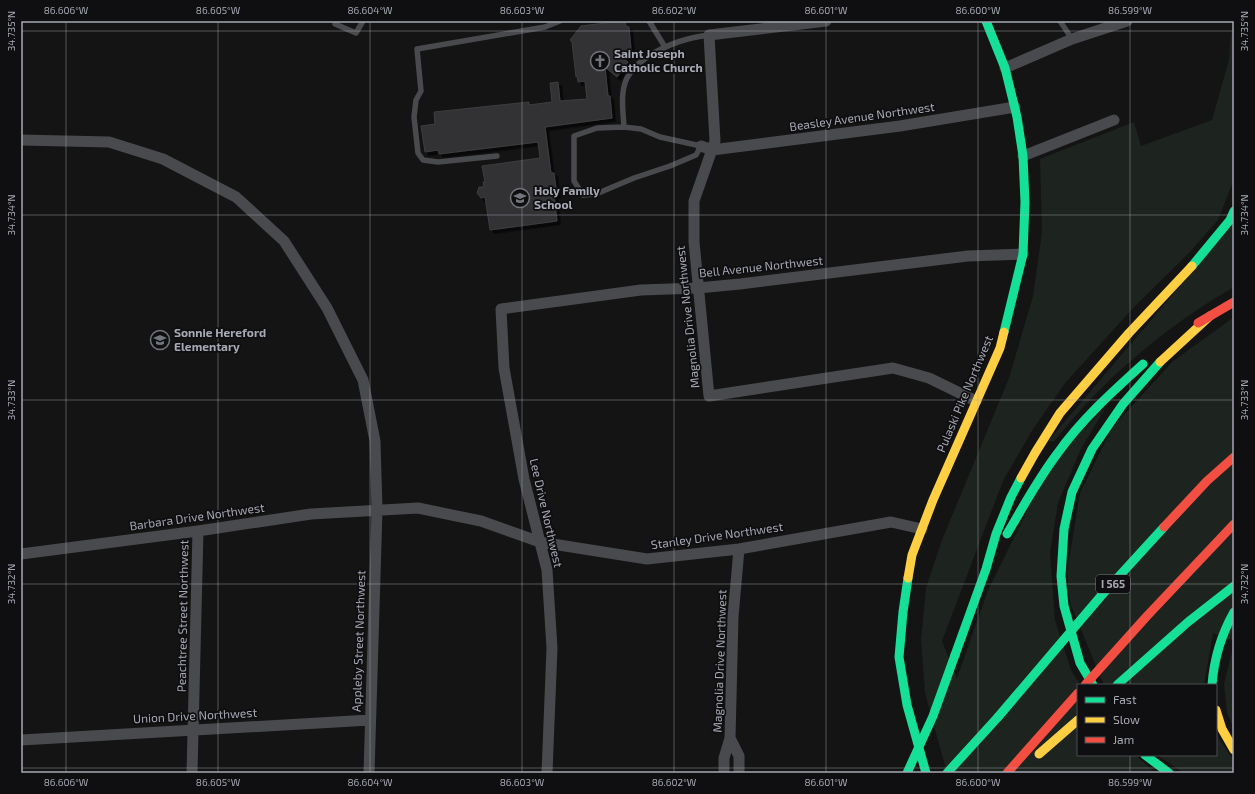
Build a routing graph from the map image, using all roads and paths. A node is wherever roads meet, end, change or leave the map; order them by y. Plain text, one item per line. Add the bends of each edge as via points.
1 (363, 21) edge
2 (560, 21) edge
3 (649, 21) edge
4 (826, 21) edge
5 (986, 21) edge
6 (1060, 21) edge
7 (1126, 21) edge
8 (335, 24) dead end
9 (709, 35) junction
10 (1072, 39) junction
11 (665, 47) junction
12 (1005, 68) junction
13 (1015, 107) junction
14 (1114, 120) dead end
15 (624, 127) junction
16 (21, 140) edge
17 (706, 148) junction
18 (497, 156) dead end
19 (1023, 156) junction
20 (1234, 211) edge
21 (1023, 254) junction
22 (698, 288) junction
23 (1234, 302) edge
24 (501, 309) joint
25 (1210, 316) junction
26 (976, 401) junction
27 (1234, 457) edge
28 (377, 510) junction
29 (1234, 524) edge
30 (922, 529) junction
31 (198, 531) junction
32 (540, 542) junction
33 (739, 549) junction
34 (21, 554) edge
35 (986, 569) junction
36 (1234, 586) edge
37 (1234, 612) edge
38 (1086, 684) edge
39 (1092, 684) edge
40 (1118, 684) edge
41 (1212, 684) edge
42 (1077, 694) edge
43 (1217, 713) edge
44 (370, 720) junction
45 (1077, 721) edge
46 (193, 729) junction
47 (730, 738) junction
48 (21, 740) edge
49 (1234, 750) edge
50 (1146, 756) edge
51 (1034, 758) dead end
52 (192, 773) edge
53 (369, 773) edge
54 (547, 773) edge
55 (724, 773) edge
56 (739, 773) edge
57 (907, 773) edge
58 (926, 773) edge
59 (947, 773) edge
60 (1007, 773) edge
61 (1169, 773) edge

1 - 8 lane via 356,33
2 - 18 lane via 545,27 417,49 421,91 416,100 414,117 418,154 423,160 438,162
3 - 11 lane
4 - 9 street
5 - 12 main road, Pulaski Pike Northwest
6 - 10 lane
7 - 10 street
9 - 11 lane
9 - 17 street, Magnolia Drive Northwest via 715,141
10 - 12 street
11 - 15 lane via 635,67 627,78 623,93
12 - 13 main road, Pulaski Pike Northwest
13 - 17 street, Beasley Avenue Northwest via 900,126
13 - 19 main road, Pulaski Pike Northwest
14 - 19 street
15 - 17 lane via 641,129 660,137
15 - 17 lane via 597,128 574,136 574,181 583,195 596,194 670,166
16 - 28 street, Appleby Street Northwest via 109,142 163,159 236,197 284,241 327,308 363,380 375,441
17 - 22 street, Magnolia Drive Northwest via 694,201
19 - 21 main road, Pulaski Pike Northwest
20 - 35 main road via 1230,220 1203,254 1060,413 1011,496
21 - 22 street, Bell Avenue Northwest via 968,256
21 - 26 main road, Pulaski Pike Northwest via 1000,348
22 - 24 street, Bell Avenue Northwest via 641,290
22 - 26 street, Magnolia Drive Northwest via 709,396 893,368 929,378
23 - 25 main road
24 - 32 street, Lee Drive Northwest via 504,368 524,479
25 - 35 main road via 1165,346 1102,400 1064,443
25 - 39 main road via 1162,360 1123,404 1092,449 1072,492 1064,529 1060,576 1064,606 1080,663
26 - 30 main road, Pulaski Pike Northwest
27 - 59 main road, I 565, bridge via 1207,481 1101,596
28 - 31 street, Barbara Drive Northwest via 311,514
28 - 32 street, Stanley Drive Northwest via 418,508 481,521
28 - 44 street, Appleby Street Northwest
29 - 38 main road, bridge
30 - 33 street, Stanley Drive Northwest via 891,522
30 - 58 main road, Pulaski Pike Northwest via 912,555 902,612 899,657 907,705
31 - 34 street, Barbara Drive Northwest
31 - 46 street, Peachtree Street Northwest
32 - 33 street, Stanley Drive Northwest via 647,559
32 - 54 street, Lee Drive Northwest via 547,570 552,648
33 - 47 street, Magnolia Drive Northwest via 733,617
35 - 57 main road, bridge via 933,716
36 - 40 main road via 1188,622
37 - 41 main road via 1218,643
42 - 60 main road
43 - 49 main road via 1222,729
44 - 46 street, Union Drive Northwest
44 - 53 street, Appleby Street Northwest
45 - 51 main road
46 - 48 street, Union Drive Northwest
46 - 52 street, Peachtree Street Northwest
47 - 55 street via 724,758
47 - 56 street, Magnolia Drive Northwest via 739,756
50 - 61 main road

